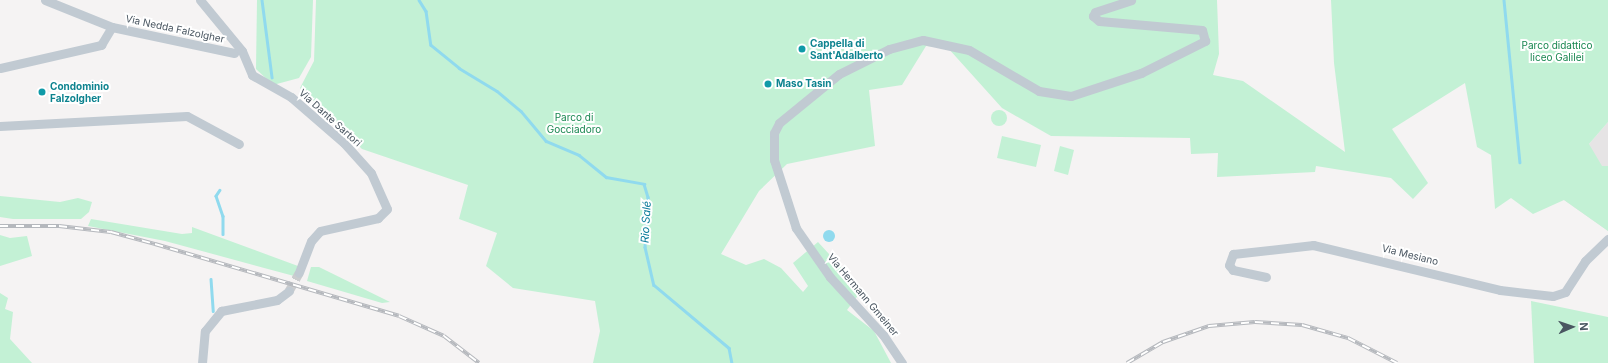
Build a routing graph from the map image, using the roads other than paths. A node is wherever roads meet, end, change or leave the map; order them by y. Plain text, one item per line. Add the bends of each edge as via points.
1 (45, 0) edge
2 (200, 0) edge
3 (1131, 0) edge
4 (112, 27) junction
5 (234, 53) dead end
6 (0, 68) edge
7 (0, 126) edge
8 (239, 144) dead end
9 (1608, 239) edge
10 (299, 273) tunnel mouth
11 (1266, 277) dead end
12 (288, 291) tunnel mouth
13 (202, 363) edge
14 (902, 363) edge

1 - 4 street, Via Nedda Falzolgher
2 - 10 street, Via Dante Sartori via 242,51 252,75 291,97 344,143 372,173 388,209 378,218 320,231 311,241
3 - 14 street, Via Hermann Gmeiner via 1095,12 1093,16 1098,21 1202,30 1205,41 1141,72 1071,96 1039,91 969,50 923,40 889,49 839,74 780,123 774,133 774,160 796,228 830,277 883,335
4 - 5 street, Via Nedda Falzolgher
4 - 6 street, Via Nedda Falzolgher via 102,45
7 - 8 street via 187,116
9 - 11 street, Via Mesiano via 1585,261 1565,292 1553,296 1500,290 1314,245 1233,254 1229,265 1232,270
12 - 13 street via 277,300 221,312 205,331

